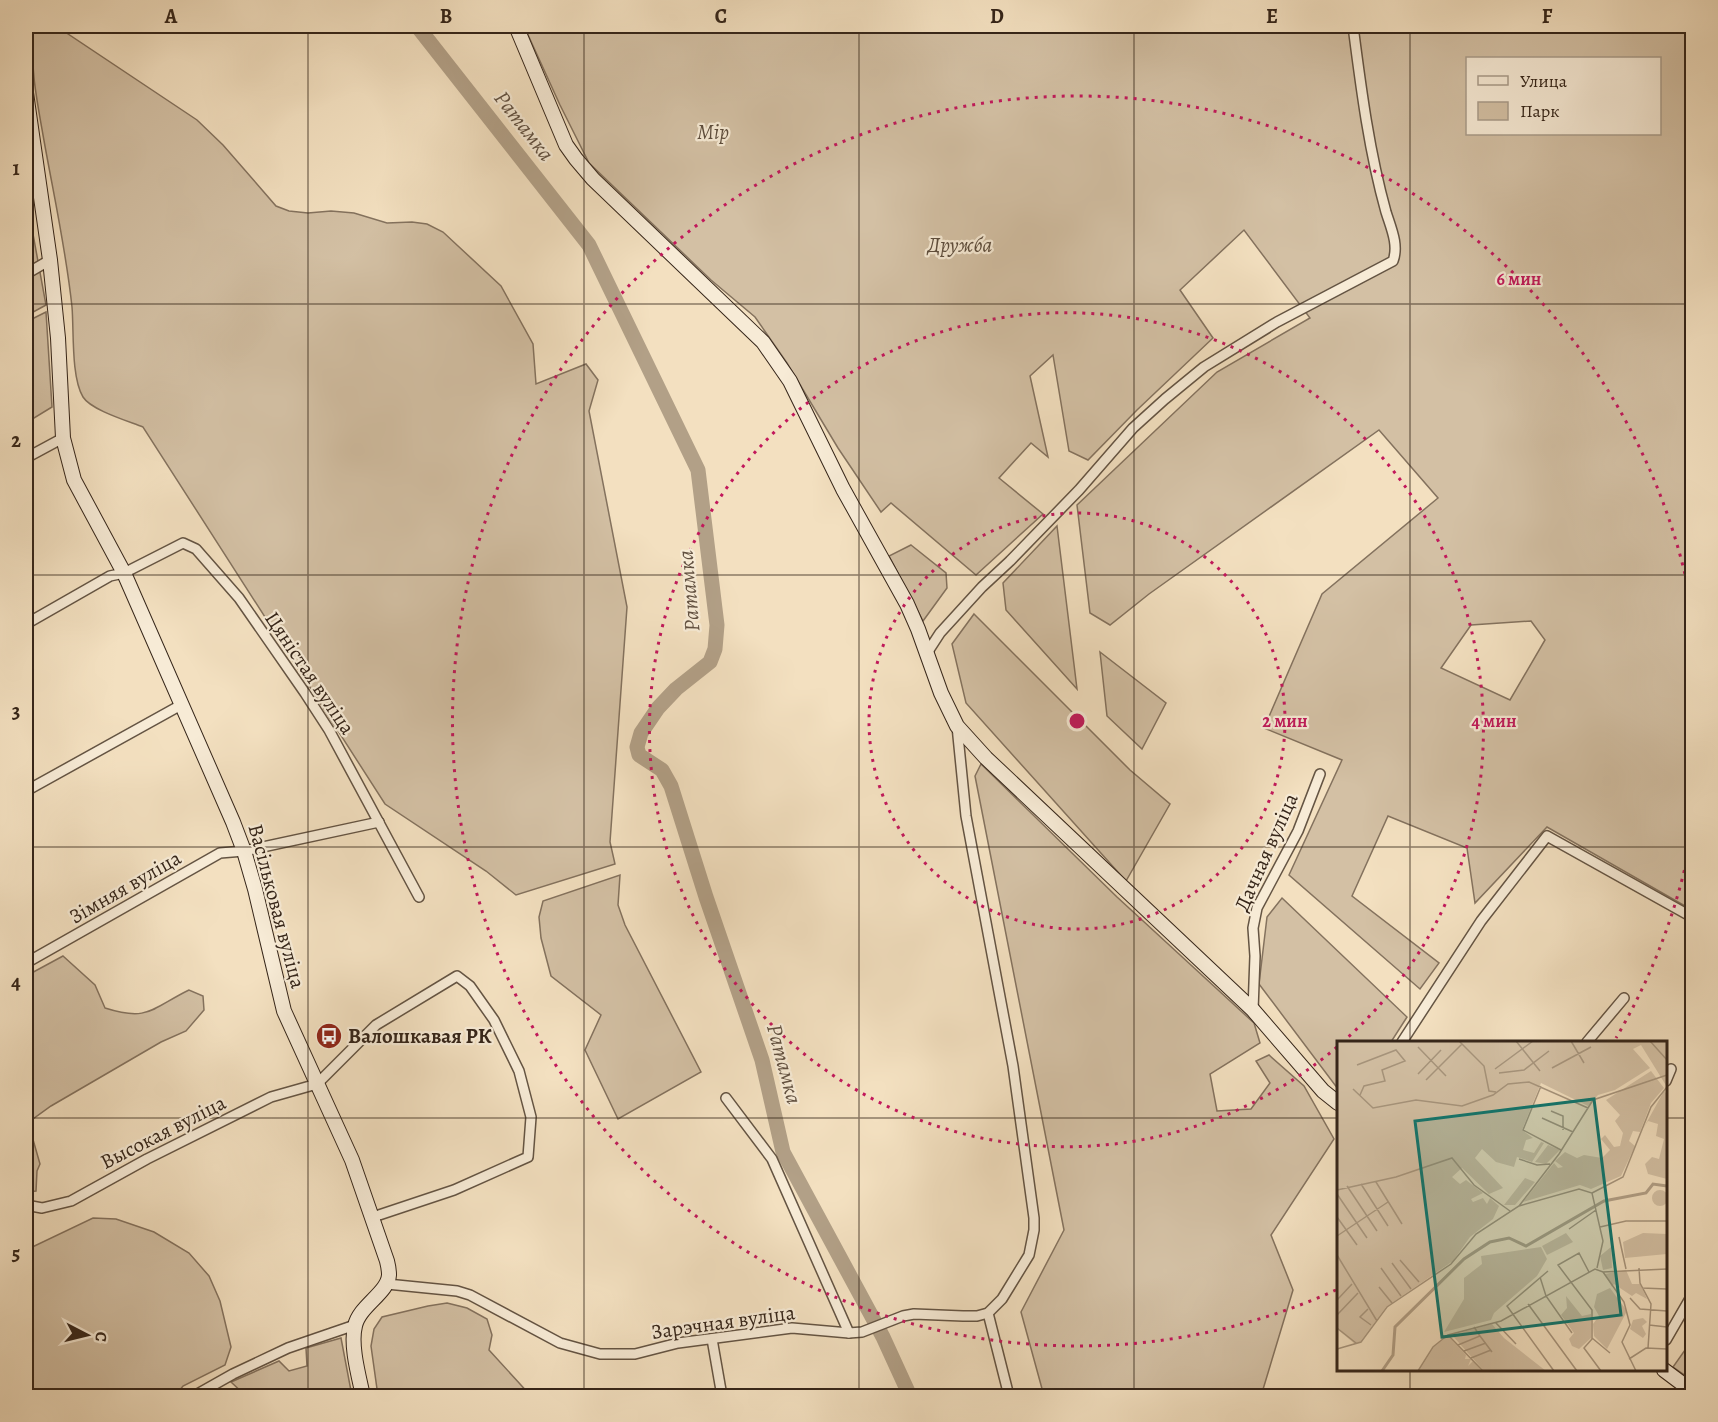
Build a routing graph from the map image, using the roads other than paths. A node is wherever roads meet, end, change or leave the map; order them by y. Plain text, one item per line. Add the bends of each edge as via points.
1 (516, 26) edge
2 (1353, 26) edge
3 (26, 93) edge
4 (50, 260) junction
5 (26, 274) edge
6 (63, 438) junction
7 (26, 458) edge
8 (124, 573) junction
9 (26, 624) edge
10 (927, 653) junction
11 (180, 705) junction
12 (957, 726) junction
13 (1320, 774) dead end
14 (26, 791) edge
15 (379, 822) junction
16 (244, 851) junction
17 (419, 897) dead end
18 (1692, 917) edge
19 (26, 963) edge
20 (1624, 998) dead end
21 (1253, 1010) junction
22 (1403, 1041) edge
23 (1588, 1041) edge
24 (1671, 1069) dead end
25 (1667, 1077) edge
26 (317, 1083) junction
27 (726, 1098) dead end
28 (1337, 1102) edge
29 (26, 1205) edge
30 (373, 1217) junction
31 (383, 1287) junction
32 (1692, 1295) edge
33 (988, 1313) junction
34 (355, 1325) junction
35 (849, 1333) junction
36 (1667, 1337) edge
37 (712, 1340) junction
38 (1665, 1371) edge
39 (1692, 1391) edge
40 (194, 1396) edge
41 (363, 1396) edge
42 (722, 1396) edge
43 (1009, 1396) edge

1 - 10 street via 558,127 576,159 763,342 780,364 907,604
2 - 10 street via 1379,186 1397,250 1393,261 1277,322 1204,367 1165,399 982,587
3 - 4 street, Васільковая вуліца
4 - 5 street
4 - 6 street, Васільковая вуліца
6 - 7 street
6 - 8 street, Васільковая вуліца via 74,480
8 - 9 street via 110,576
8 - 11 street, Васільковая вуліца
8 - 15 street, Цяністая вуліца via 183,543 196,549 239,598 305,693
10 - 12 street
11 - 14 street
11 - 16 street, Васільковая вуліца
12 - 21 street via 986,758
12 - 33 street via 966,816 1013,1066 1034,1218 1029,1255 1002,1299
13 - 21 street, Дачная вуліца via 1298,831 1257,908 1252,928
15 - 16 street, Зімняя вуліца
15 - 17 street, Цяністая вуліца
16 - 19 street, Зімняя вуліца via 220,853
16 - 26 street, Васільковая вуліца via 284,1011
18 - 22 street via 1547,836 1481,921
20 - 23 street
21 - 28 street
24 - 25 street
26 - 29 street, Высокая вуліца via 271,1097 71,1201 42,1208
26 - 30 street, Васільковая вуліца
26 - 30 street via 376,1025 457,976 470,986 494,1020 519,1071 531,1117 528,1157 454,1190
27 - 35 street via 772,1160
30 - 31 street, Васільковая вуліца via 387,1261 389,1275
31 - 34 street via 365,1306
31 - 37 street, Зарэчная вуліца via 470,1295 560,1343 600,1354 635,1354 678,1343
32 - 36 street
33 - 35 street, Зарэчная вуліца via 914,1314
33 - 43 street
34 - 40 street via 288,1348
34 - 41 street
35 - 37 street, Зарэчная вуліца via 792,1328
37 - 42 street
38 - 39 street

